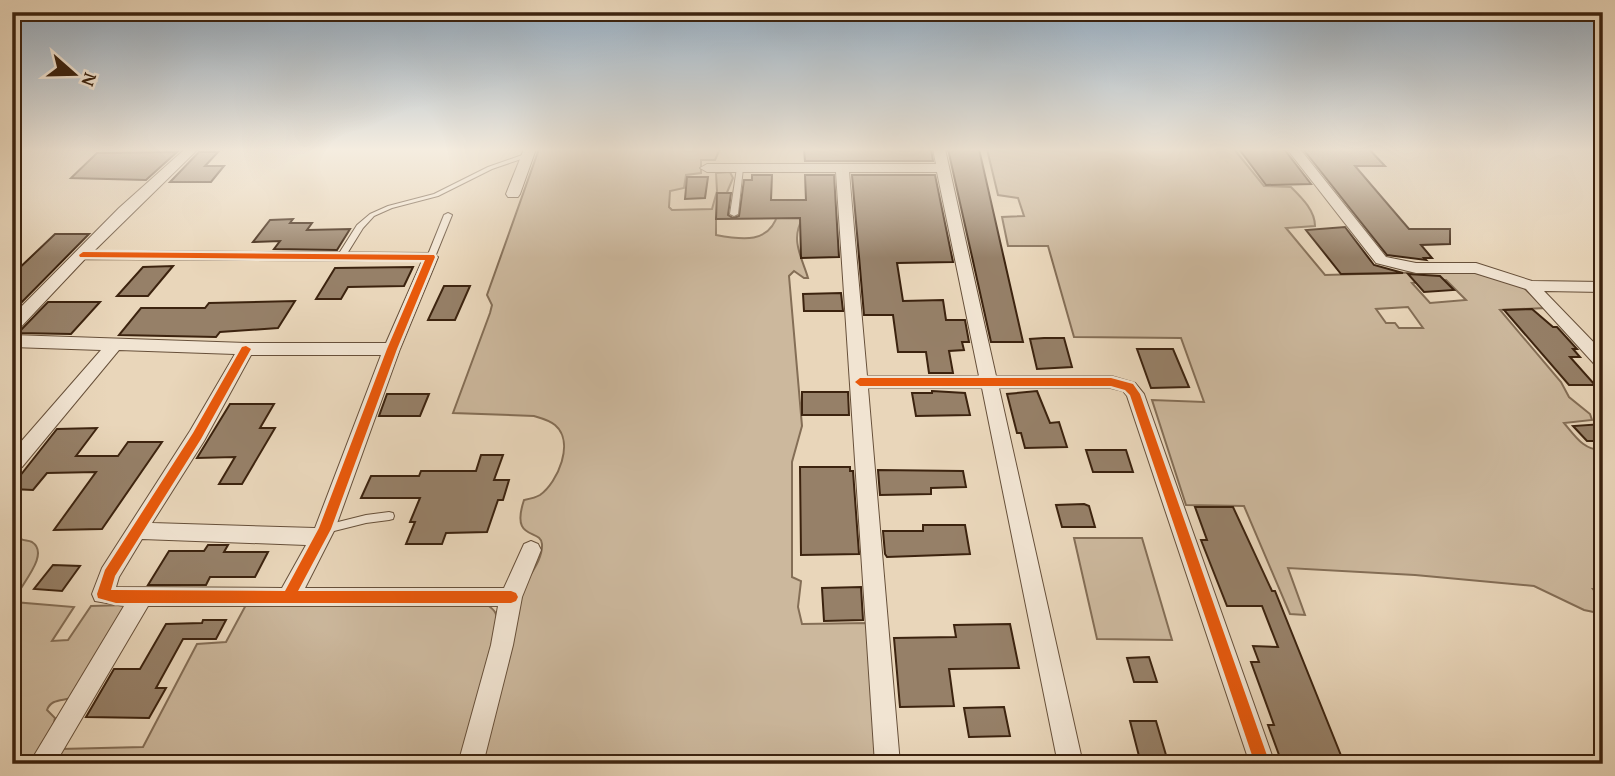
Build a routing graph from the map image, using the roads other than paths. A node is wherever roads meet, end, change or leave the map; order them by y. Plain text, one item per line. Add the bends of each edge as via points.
1 (152, 185) edge
2 (455, 185) edge
3 (516, 185) edge
4 (738, 185) edge
5 (843, 185) edge
6 (946, 185) edge
7 (1322, 185) edge
8 (513, 194) dead end
9 (734, 214) dead end
10 (448, 215) dead end
11 (83, 255) junction
12 (342, 255) junction
13 (431, 257) junction
14 (1531, 286) junction
15 (1603, 287) edge
16 (12, 326) edge
17 (12, 341) edge
18 (114, 345) junction
19 (246, 349) junction
20 (392, 349) junction
21 (1600, 357) edge
22 (860, 382) junction
23 (990, 382) junction
24 (15, 462) dead end
25 (389, 516) dead end
26 (139, 531) junction
27 (323, 533) junction
28 (531, 550) dead end
29 (289, 596) junction
30 (142, 597) junction
31 (511, 597) junction
32 (41, 764) edge
33 (470, 764) edge
34 (888, 764) edge
35 (1072, 764) edge
36 (1263, 764) edge

1 - 11 street
2 - 12 lane via 372,215
3 - 8 street
4 - 9 lane
5 - 22 street
6 - 23 street
7 - 14 street via 1381,260 1416,268 1476,268
10 - 13 lane
11 - 12 street
11 - 16 street
12 - 13 street
13 - 20 street
14 - 15 street
14 - 21 street
17 - 18 street
18 - 19 street
18 - 24 street
19 - 20 street
19 - 26 street
20 - 27 street
22 - 23 street
22 - 34 street
23 - 35 street
23 - 36 street via 1111,382 1129,387 1135,394
25 - 27 lane
26 - 27 street
26 - 30 street via 102,590 110,597
27 - 29 street
28 - 31 street
29 - 30 street
29 - 31 street
30 - 32 street
31 - 33 street

